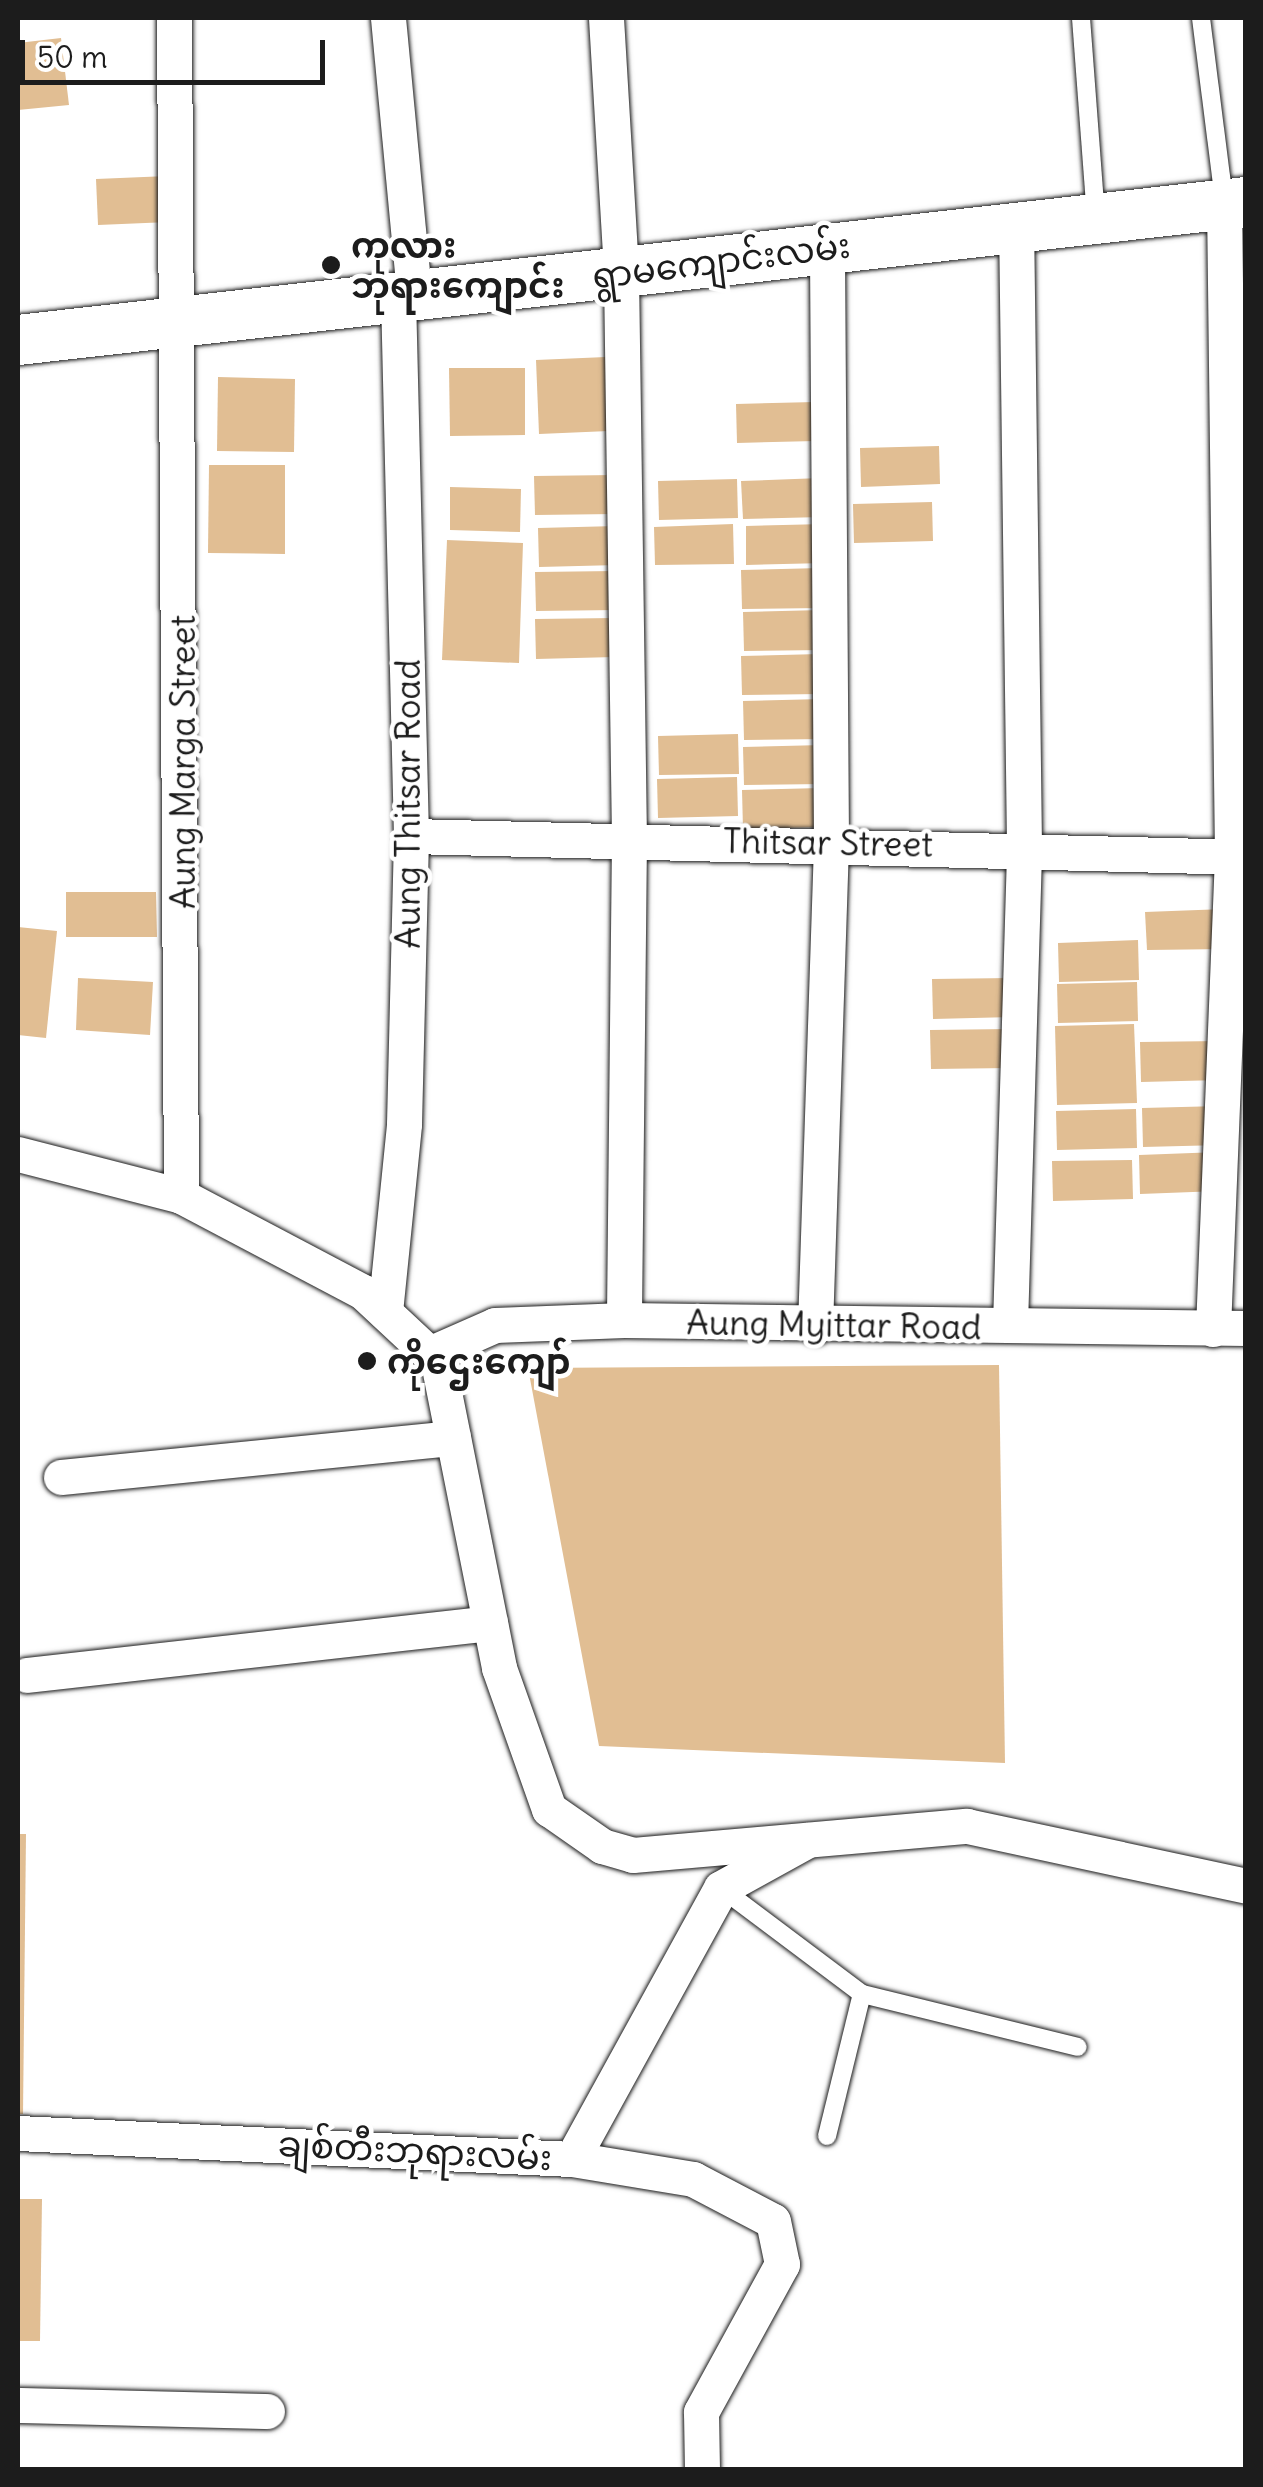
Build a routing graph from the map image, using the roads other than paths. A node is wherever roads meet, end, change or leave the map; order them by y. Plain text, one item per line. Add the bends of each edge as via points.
1 (174, 18) edge
2 (388, 18) edge
3 (606, 18) edge
4 (1080, 18) edge
5 (1201, 18) edge
6 (1235, 203) edge
7 (1096, 218) junction
8 (1016, 222) junction
9 (827, 246) junction
10 (621, 274) junction
11 (406, 295) junction
12 (182, 328) junction
13 (18, 340) edge
14 (411, 836) junction
15 (629, 838) junction
16 (830, 842) junction
17 (1024, 846) junction
18 (1239, 856) edge
19 (18, 1154) edge
20 (182, 1196) junction
21 (384, 1312) junction
22 (624, 1320) junction
23 (1010, 1325) junction
24 (814, 1327) junction
25 (1229, 1329) edge
26 (430, 1354) junction
27 (453, 1438) junction
28 (61, 1477) dead end
29 (490, 1623) junction
30 (26, 1675) dead end
31 (818, 1835) junction
32 (1246, 1886) edge
33 (721, 1888) junction
34 (862, 1994) junction
35 (1078, 2047) dead end
36 (18, 2133) edge
37 (827, 2136) dead end
38 (572, 2160) junction
39 (18, 2405) edge
40 (268, 2411) dead end
41 (702, 2470) edge

1 - 12 street, Aung Marga Street
2 - 11 street, Aung Thitsar Road
3 - 10 street
4 - 7 lane
5 - 6 lane
6 - 7 main road, ရွာမကျောင်းလမ်း
6 - 18 street
7 - 8 main road, ရွာမကျောင်းလမ်း
8 - 9 main road, ရွာမကျောင်းလမ်း
8 - 17 street
9 - 10 main road, ရွာမကျောင်းလမ်း
9 - 16 street
10 - 11 main road, ရွာမကျောင်းလမ်း
10 - 15 street
11 - 12 main road, ရွာမကျောင်းလမ်း
11 - 14 street, Aung Thitsar Road
12 - 13 main road, ရွာမကျောင်းလမ်း
12 - 20 street, Aung Marga Street
14 - 15 street, Thitsar Street
14 - 21 street, Aung Thitsar Road via 404,1124
15 - 16 street, Thitsar Street
15 - 22 street
16 - 17 street, Thitsar Street
16 - 24 street
17 - 18 street, Thitsar Street
17 - 23 street
18 - 25 street
19 - 20 street
20 - 21 street
21 - 26 street
22 - 24 street, Aung Myittar Road
22 - 26 street, Aung Myittar Road via 495,1325
23 - 24 street, Aung Myittar Road
23 - 25 street, Aung Myittar Road
26 - 27 street
27 - 28 street
27 - 29 street
29 - 30 street
29 - 31 street via 548,1809 602,1846 633,1854
31 - 32 street via 967,1826
31 - 33 street
33 - 34 lane
33 - 38 street, ချစ်တီးဘုရားလမ်း
34 - 35 lane
34 - 37 lane
36 - 38 street, ချစ်တီးဘုရားလမ်း
38 - 41 street via 693,2179 773,2220 782,2264 701,2412
39 - 40 street

